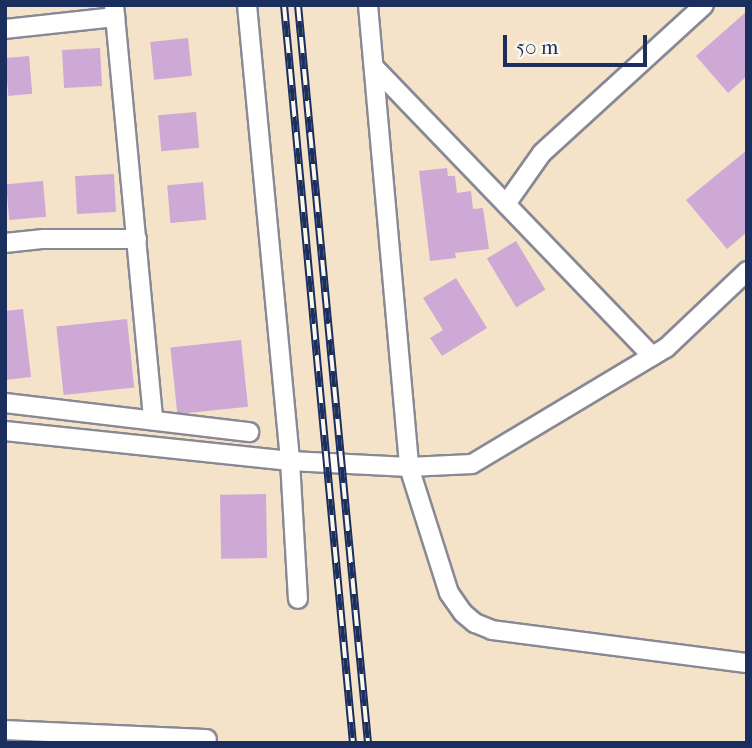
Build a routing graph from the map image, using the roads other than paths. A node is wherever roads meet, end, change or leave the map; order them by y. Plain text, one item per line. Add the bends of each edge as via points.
1 (247, 5) edge
2 (368, 5) edge
3 (704, 5) edge
4 (115, 11) edge
5 (5, 29) edge
6 (374, 67) junction
7 (506, 204) junction
8 (137, 239) junction
9 (5, 243) edge
10 (747, 271) edge
11 (652, 356) junction
12 (5, 403) edge
13 (153, 420) junction
14 (5, 431) edge
15 (249, 432) dead end
16 (290, 461) junction
17 (409, 467) junction
18 (298, 599) dead end
19 (747, 663) edge
20 (5, 730) edge
21 (207, 739) dead end

1 - 16 street
2 - 6 street
3 - 7 street via 542,153
4 - 5 street
4 - 8 street
6 - 7 street
6 - 17 street
7 - 11 street
8 - 9 street
8 - 13 street
10 - 11 street
11 - 17 street via 472,464
12 - 13 street
13 - 15 street
14 - 16 street
16 - 17 street
16 - 18 street
17 - 19 street via 449,593 475,624 522,636
20 - 21 street

